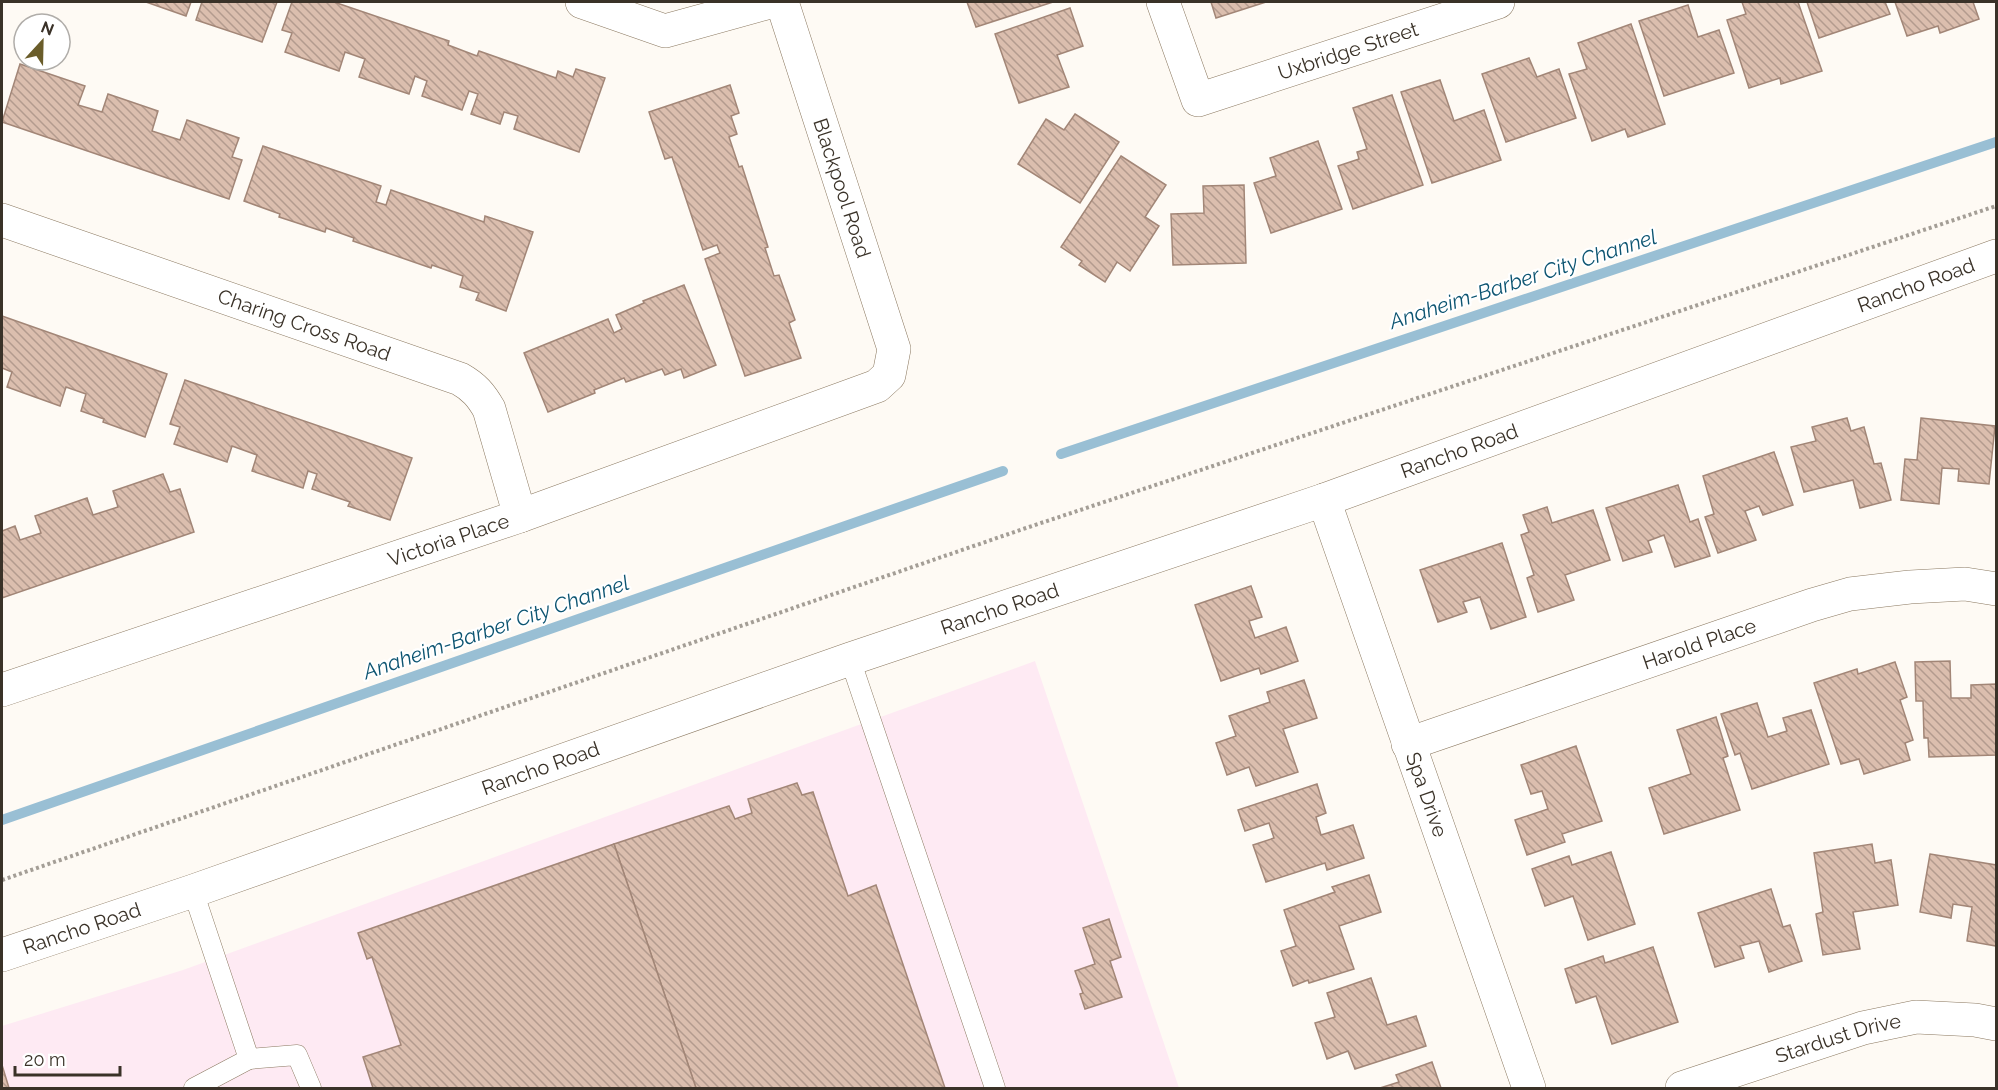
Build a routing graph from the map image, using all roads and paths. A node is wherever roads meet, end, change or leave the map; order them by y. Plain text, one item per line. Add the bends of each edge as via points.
1 (582, 2) edge
2 (770, 2) edge
3 (782, 2) edge
4 (1163, 2) edge
5 (1498, 2) edge
6 (1996, 206) edge
7 (2, 220) edge
8 (1996, 256) edge
9 (889, 375) joint
10 (1324, 500) junction
11 (520, 516) junction
12 (1996, 589) edge
13 (850, 659) junction
14 (2, 690) edge
15 (1408, 744) junction
16 (2, 880) edge
17 (193, 891) junction
18 (2, 955) edge
19 (1996, 1024) edge
20 (249, 1059) junction
21 (194, 1089) edge
22 (311, 1089) edge
23 (995, 1089) edge
24 (1529, 1089) edge
25 (1682, 1089) edge

1 - 2 street via 664,31
3 - 9 street, Blackpool Road via 894,349
4 - 5 street, Uxbridge Street via 1198,100
6 - 16 path via 1026,528
7 - 11 street, Charing Cross Road via 460,379 482,396 489,409
8 - 10 street, Rancho Road
9 - 11 street, Victoria Place via 877,386
10 - 13 street, Rancho Road
10 - 15 street, Spa Drive
11 - 14 street, Victoria Place
12 - 15 street, Harold Place via 1965,584 1850,594
13 - 17 street, Rancho Road
13 - 23 lane
15 - 24 street, Spa Drive
17 - 18 street, Rancho Road
17 - 20 lane
19 - 25 street, Stardust Drive via 1928,1017 1906,1019 1863,1028
20 - 21 lane
20 - 22 lane via 297,1055

